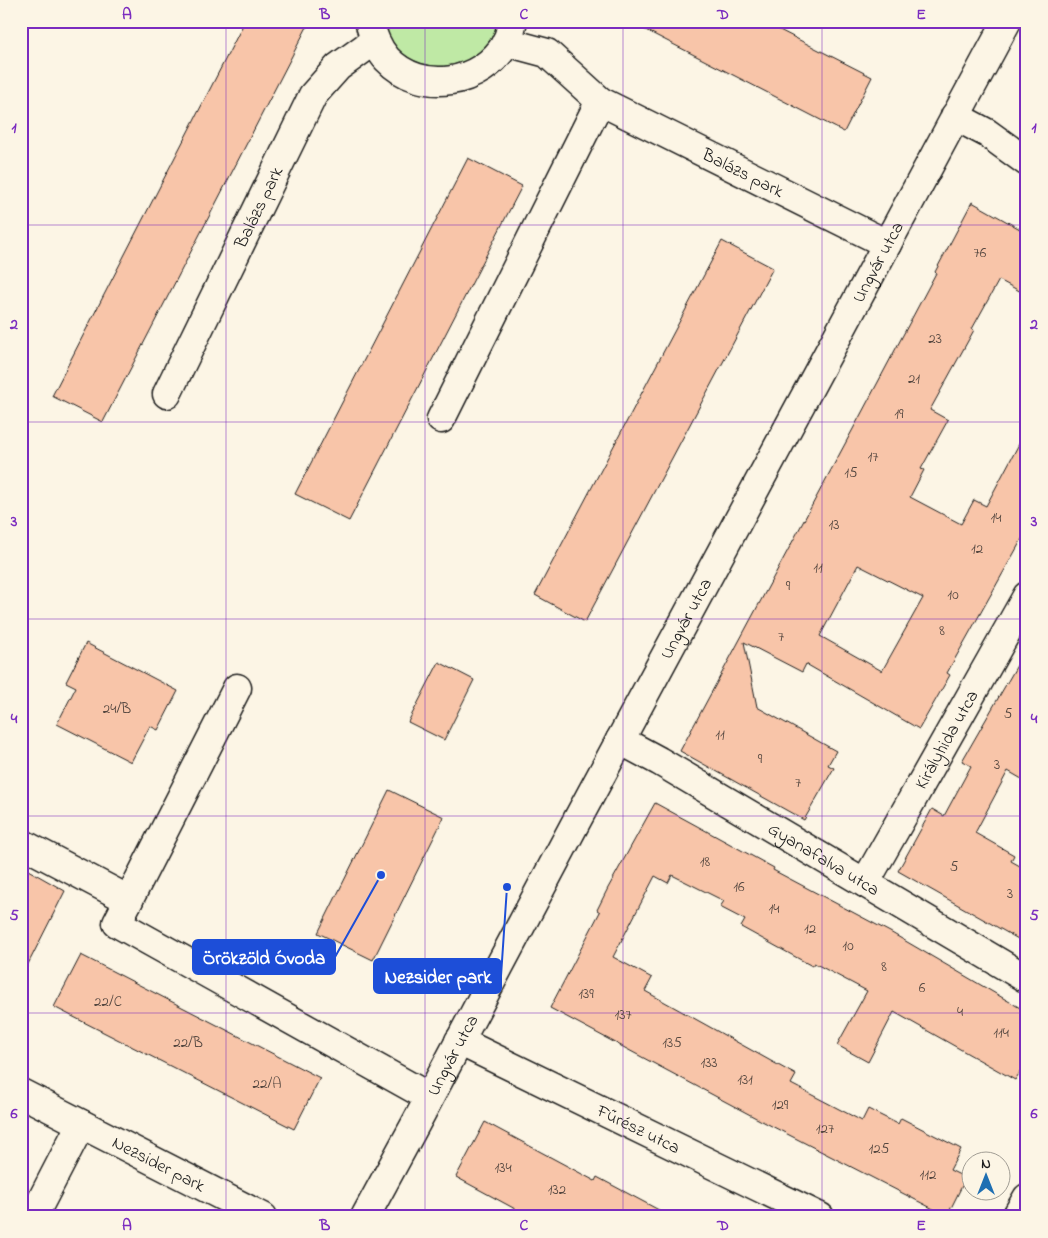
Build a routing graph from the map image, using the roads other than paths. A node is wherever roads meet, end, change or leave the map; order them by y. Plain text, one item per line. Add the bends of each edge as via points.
1 (1007, 21) edge
2 (372, 31) edge
3 (510, 32) edge
4 (600, 101) junction
5 (955, 116) junction
6 (1027, 162) edge
7 (887, 244) junction
8 (167, 394) dead end
9 (440, 419) dead end
10 (1027, 596) edge
11 (238, 688) dead end
12 (620, 740) junction
13 (21, 843) edge
14 (865, 883) junction
15 (129, 900) junction
16 (1027, 979) edge
17 (458, 1041) junction
18 (21, 1093) edge
19 (430, 1097) junction
20 (81, 1124) junction
21 (1027, 1198) edge
22 (33, 1217) edge
23 (263, 1217) edge
24 (365, 1217) edge
25 (820, 1217) edge
26 (1016, 1217) edge

1 - 5 street, Ungvár utca
2 - 3 street, Balázs park via 388,59 406,74 428,81 452,81 474,75 492,61
2 - 8 street, Balázs park via 313,95
3 - 4 street, Balázs park via 547,53
4 - 7 street, Balázs park
4 - 9 street
5 - 6 street via 987,133
5 - 7 street, Ungvár utca
7 - 12 street, Ungvár utca
10 - 14 street, Királyhida utca
11 - 15 street
12 - 14 street, Gyanafalva utca
12 - 17 street, Ungvár utca
13 - 15 street
14 - 16 street, Gyanafalva utca
15 - 19 street via 117,923
17 - 19 street, Ungvár utca
17 - 25 street, Fűrész utca
18 - 20 street, Nezsider park
19 - 24 street, Ungvár utca
20 - 22 street
20 - 23 street, Nezsider park
21 - 26 street

